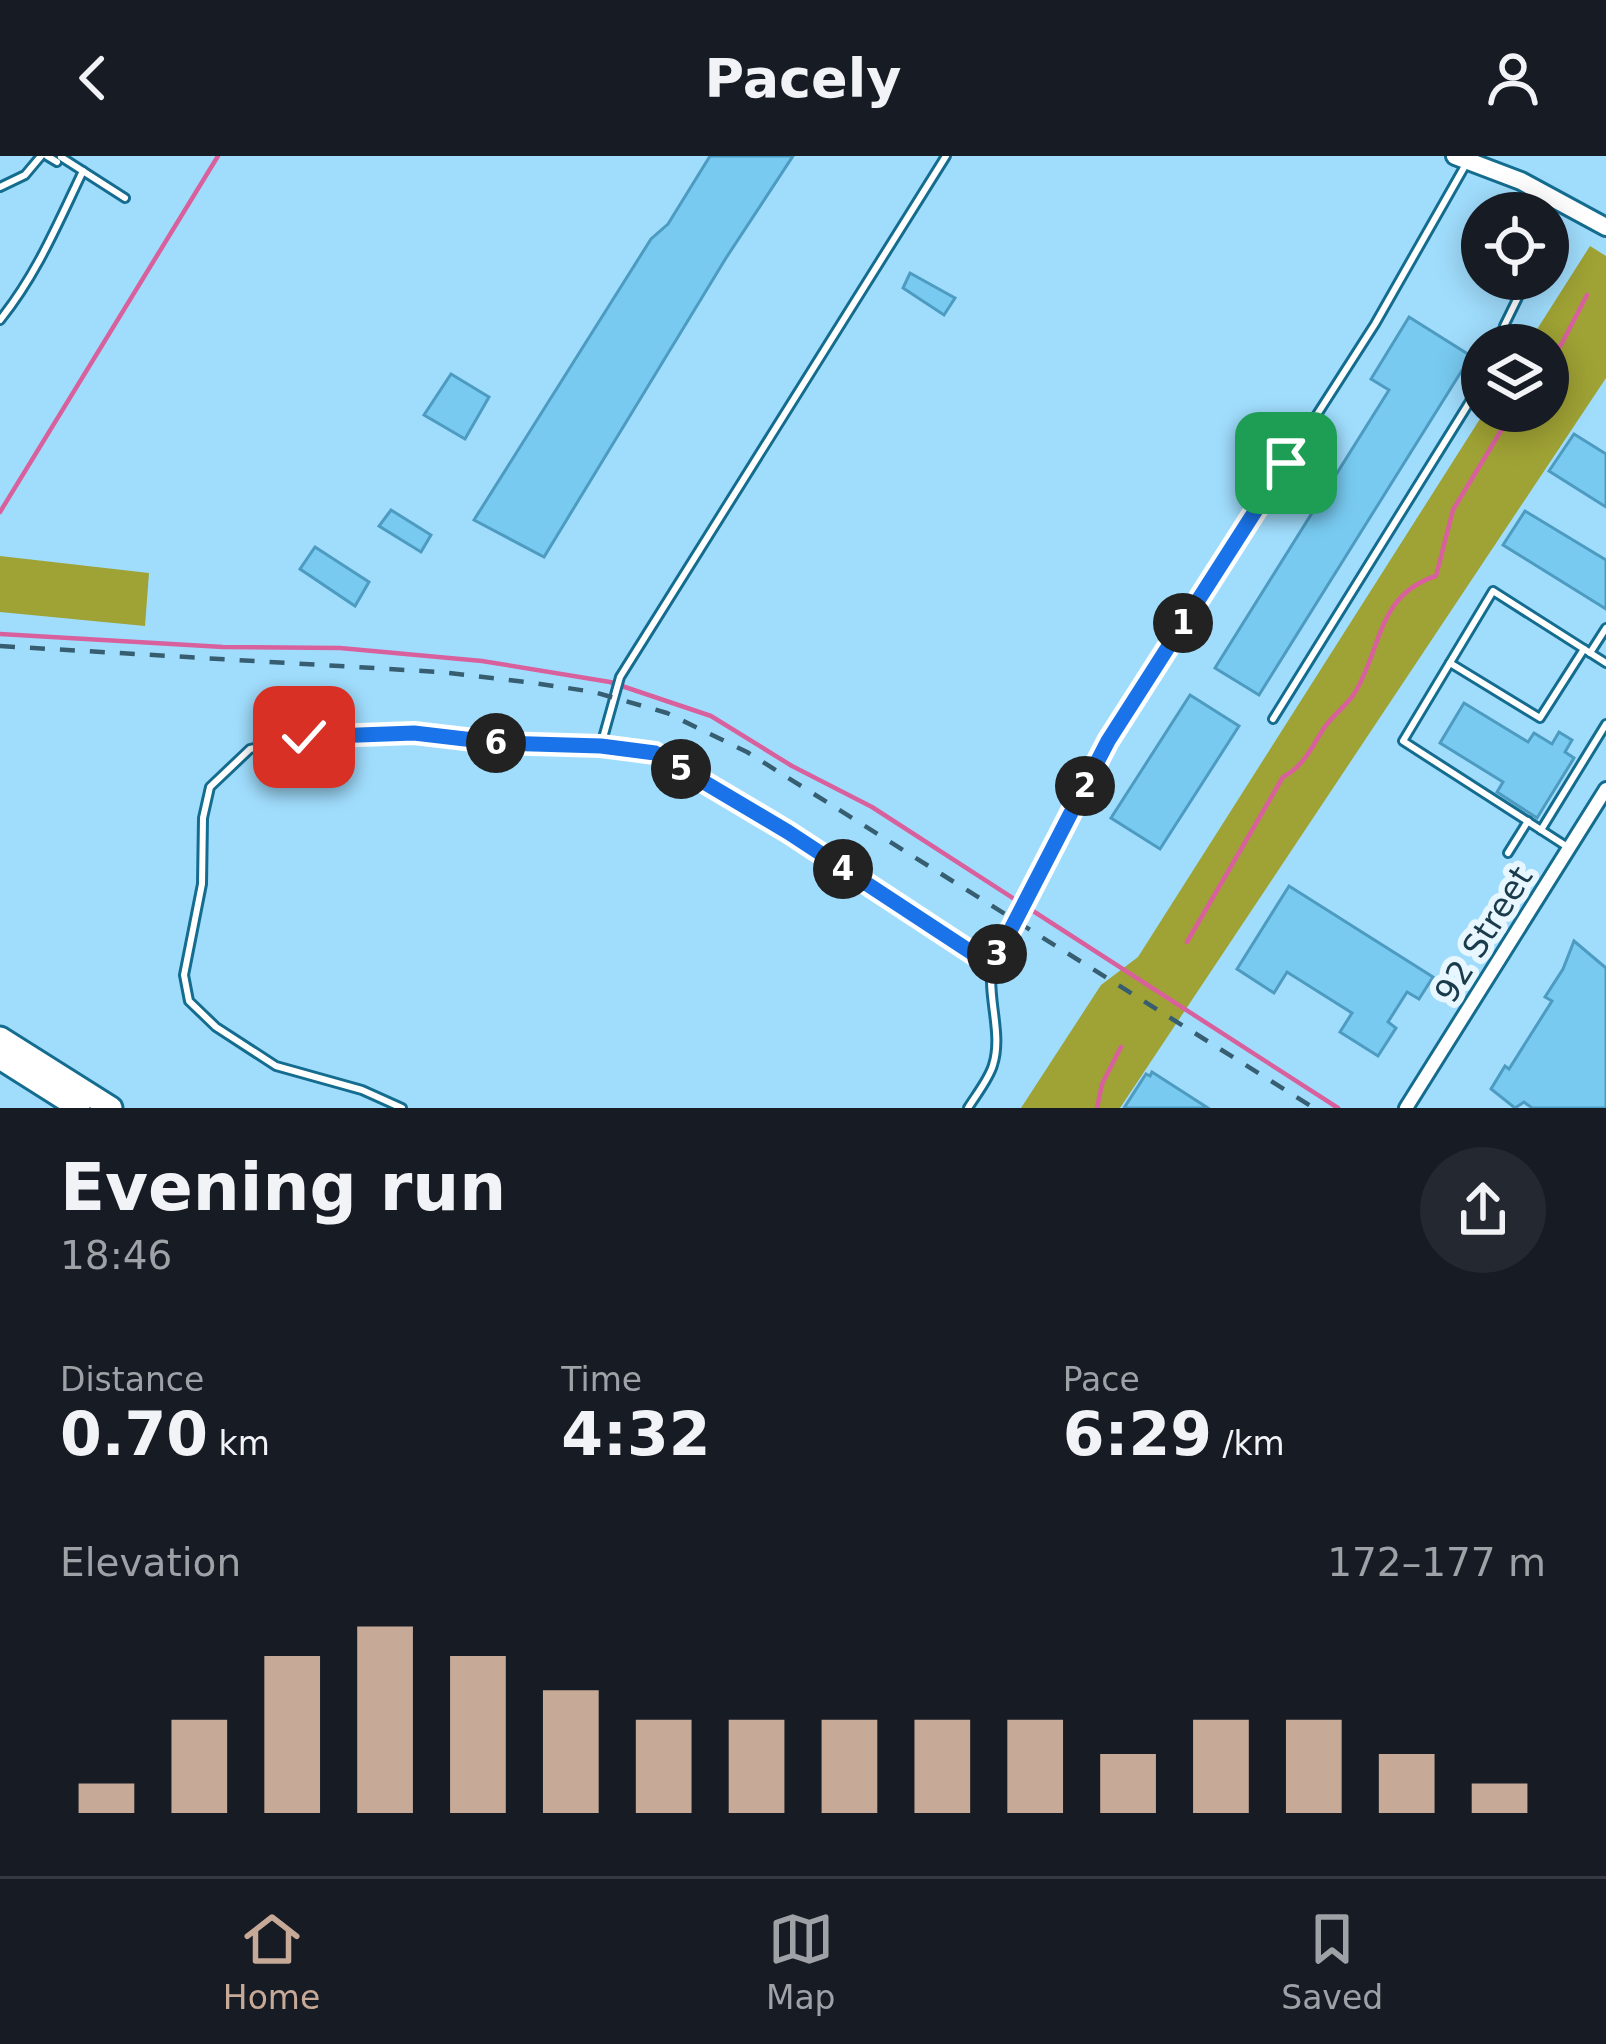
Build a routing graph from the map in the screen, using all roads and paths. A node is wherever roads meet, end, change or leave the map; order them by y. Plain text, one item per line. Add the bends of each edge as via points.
1 (44, 156) edge
2 (946, 156) edge
3 (1462, 158) edge
4 (59, 160) edge
5 (83, 171) junction
6 (1, 185) edge
7 (1525, 192) edge
8 (125, 198) dead end
9 (1569, 213) edge
10 (1606, 227) edge
11 (0, 320) edge
12 (1461, 416) edge
13 (1606, 628) edge
14 (1587, 651) junction
15 (1450, 663) junction
16 (1606, 663) edge
17 (1274, 719) dead end
18 (1606, 724) edge
19 (601, 746) junction
20 (1606, 789) edge
21 (1528, 821) junction
22 (1541, 830) junction
23 (1570, 848) junction
24 (1508, 853) dead end
25 (992, 966) junction
26 (0, 1038) edge
27 (0, 1058) edge
28 (79, 1108) edge
29 (111, 1108) edge
30 (402, 1108) edge
31 (968, 1108) edge
32 (1406, 1108) edge

1 - 4 lane
1 - 6 lane
2 - 19 lane via 620,677
3 - 7 main road
3 - 25 lane via 1375,324 1108,741
4 - 5 lane
5 - 8 lane
5 - 11 lane via 45,253
9 - 10 main road
12 - 17 lane
13 - 14 lane
14 - 15 lane via 1540,718
14 - 15 lane via 1493,591
14 - 16 lane
15 - 21 lane via 1403,741
18 - 22 lane
19 - 25 lane via 655,753
19 - 30 lane via 414,733 304,737 250,749 210,787 184,975 189,1001 276,1066
20 - 23 street, 92 Street
21 - 22 lane
21 - 24 lane
22 - 23 lane
23 - 32 street, 92 Street
25 - 31 lane via 994,1064
26 - 29 highway
27 - 28 highway

